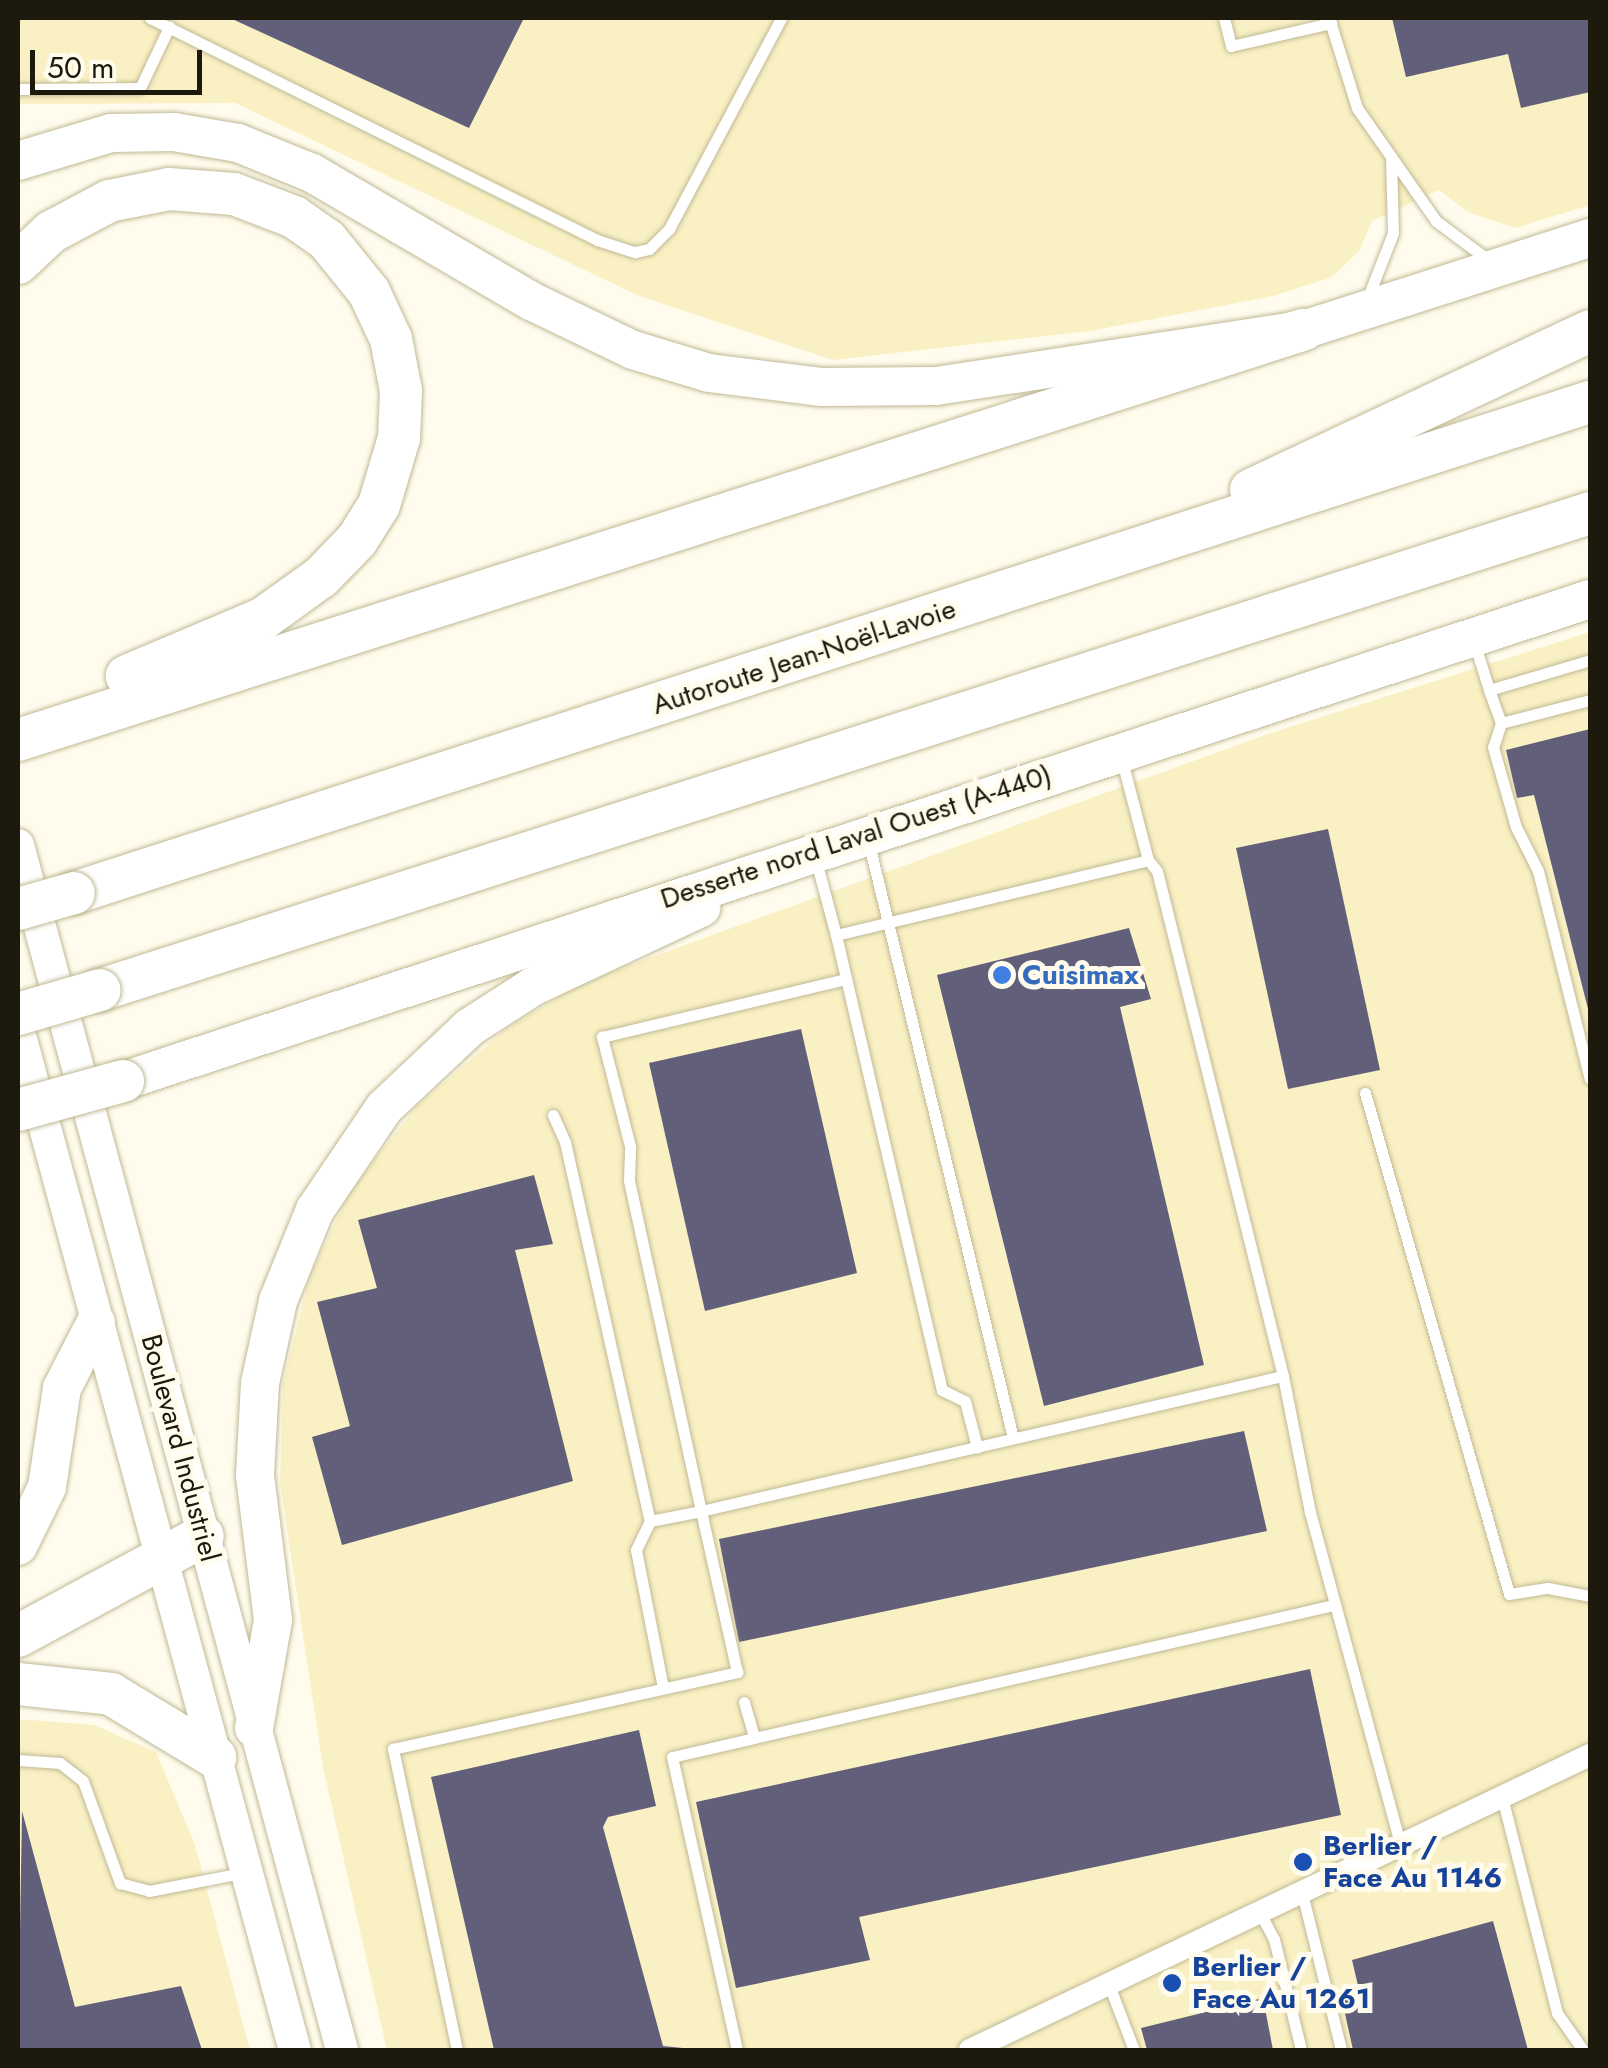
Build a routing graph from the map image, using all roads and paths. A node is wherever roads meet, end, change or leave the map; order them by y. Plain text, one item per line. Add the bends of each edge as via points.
1 (150, 18) edge
2 (781, 18) edge
3 (1224, 18) edge
4 (1330, 20) edge
5 (170, 28) junction
6 (18, 89) edge
7 (1391, 157) junction
8 (18, 161) edge
9 (1590, 238) edge
10 (18, 263) edge
11 (1499, 267) junction
12 (1362, 312) junction
13 (1303, 330) junction
14 (1590, 332) edge
15 (1590, 402) edge
16 (1590, 513) edge
17 (1120, 554) junction
18 (1590, 600) edge
19 (1473, 638) junction
20 (1590, 660) edge
21 (1489, 690) junction
22 (1590, 700) edge
23 (1501, 722) junction
24 (22, 730) edge
25 (1119, 752) junction
26 (18, 845) edge
27 (833, 846) junction
28 (1148, 860) junction
29 (18, 910) edge
30 (890, 922) junction
31 (836, 936) junction
32 (846, 979) junction
33 (18, 1014) edge
34 (18, 1028) edge
35 (1590, 1079) edge
36 (123, 1081) joint
37 (1365, 1093) dead end
38 (18, 1110) edge
39 (553, 1115) dead end
40 (96, 1322) junction
41 (1282, 1376) junction
42 (1012, 1438) junction
43 (977, 1446) junction
44 (701, 1511) junction
45 (650, 1521) junction
46 (203, 1536) junction
47 (18, 1546) edge
48 (160, 1560) junction
49 (1590, 1596) edge
50 (1334, 1606) junction
51 (18, 1636) edge
52 (18, 1684) edge
53 (663, 1688) junction
54 (744, 1702) dead end
55 (254, 1728) junction
56 (754, 1738) junction
57 (1590, 1755) edge
58 (215, 1757) junction
59 (18, 1760) edge
60 (1502, 1797) junction
61 (1401, 1846) junction
62 (246, 1872) junction
63 (1302, 1893) junction
64 (1260, 1913) junction
65 (1109, 1985) junction
66 (295, 2050) edge
67 (342, 2050) edge
68 (457, 2050) edge
69 (737, 2050) edge
70 (970, 2050) edge
71 (1134, 2050) edge
72 (1301, 2050) edge
73 (1341, 2050) edge
74 (1583, 2050) edge

1 - 5 lane
2 - 5 lane via 669,229 636,252 596,240
3 - 4 lane via 1231,46
4 - 7 lane via 1350,94
5 - 6 lane via 140,88
7 - 11 lane via 1436,221
7 - 12 lane via 1393,233
8 - 13 main road via 130,132 205,135 249,146 312,173 581,328 672,364 744,380 861,389 936,386
9 - 11 main road
10 - 24 highway via 68,221 150,190 212,190 273,206 327,240 369,292 391,338 402,414 379,505 347,552 304,592 242,630
11 - 12 main road
12 - 13 main road
13 - 24 highway
14 - 17 highway via 1374,428
15 - 17 highway, Autoroute Jean-Noël-Lavoie
16 - 33 highway, bridge
17 - 29 highway, Autoroute Jean-Noël-Lavoie, bridge
18 - 19 main road, Desserte nord Laval Ouest (A-440)
19 - 21 lane
19 - 25 main road, Desserte nord Laval Ouest (A-440)
20 - 21 lane
21 - 23 lane
22 - 23 lane
23 - 35 lane via 1494,747 1516,827 1538,871
25 - 27 main road, Desserte nord Laval Ouest (A-440)
25 - 28 lane
26 - 46 street, Boulevard Industriel
27 - 30 lane
27 - 31 lane
27 - 36 main road, Desserte nord Laval Ouest (A-440)
27 - 55 main road via 562,972 489,1013 396,1093 336,1173 290,1267 260,1383 256,1489 272,1620
28 - 30 lane
28 - 41 lane via 1157,871
30 - 31 lane
30 - 42 lane
31 - 32 lane
32 - 43 lane via 942,1390 965,1402
32 - 44 lane via 602,1037
34 - 40 street, Boulevard Industriel
36 - 38 highway, bridge
37 - 49 lane via 1509,1594 1548,1588
39 - 45 lane via 565,1142
40 - 47 main road via 62,1388 48,1487
40 - 48 street, Boulevard Industriel
41 - 42 lane
41 - 50 lane
42 - 43 lane
43 - 44 lane
44 - 45 lane
44 - 53 lane via 738,1672
45 - 53 lane via 636,1550
46 - 48 highway
46 - 55 street, Boulevard Industriel
48 - 51 highway
48 - 58 street, Boulevard Industriel
50 - 56 lane
50 - 61 lane
52 - 58 highway via 110,1694
53 - 68 lane via 393,1749
54 - 56 lane
55 - 67 street, Boulevard Industriel
56 - 69 lane via 672,1757
57 - 60 street
58 - 62 street, Boulevard Industriel
59 - 62 lane via 60,1763 83,1781 120,1883 149,1891
60 - 61 street
60 - 74 lane via 1557,2013
61 - 63 street
62 - 66 street, Boulevard Industriel
63 - 64 street
63 - 73 lane
64 - 65 street
64 - 72 lane via 1274,1939
65 - 70 street
65 - 71 lane

